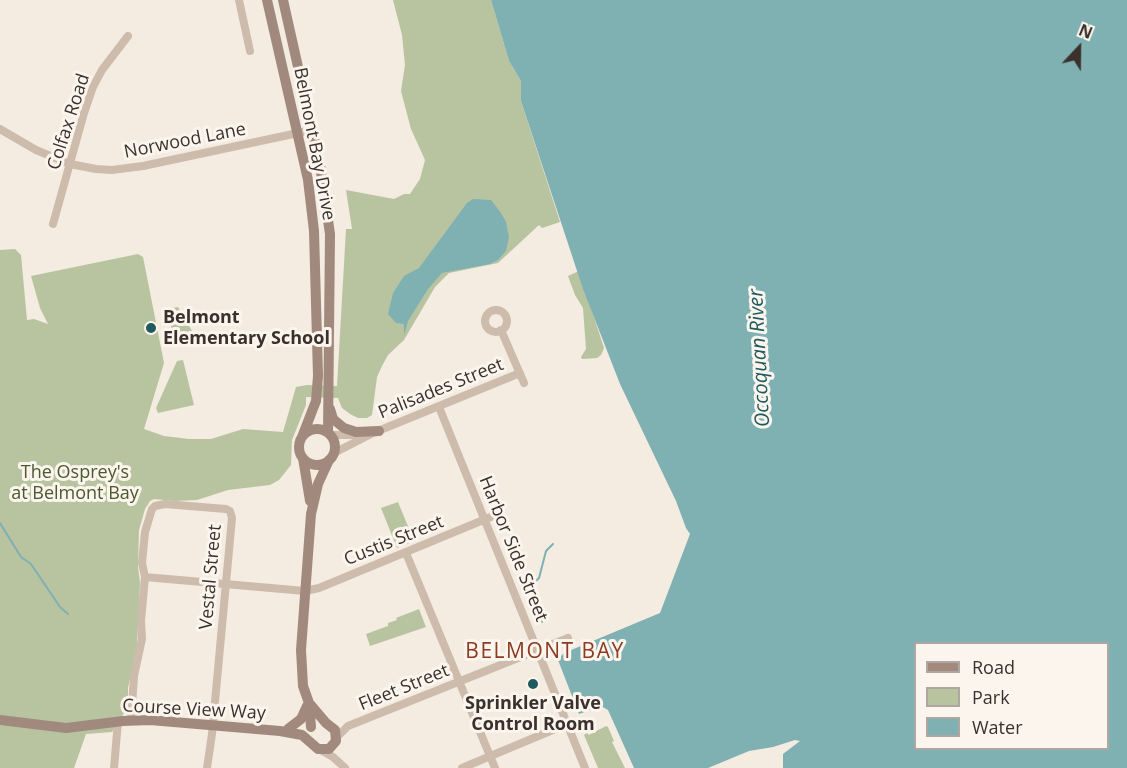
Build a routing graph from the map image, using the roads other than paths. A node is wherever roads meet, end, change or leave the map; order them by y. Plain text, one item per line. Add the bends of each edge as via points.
1 (239, 0) edge
2 (267, 0) edge
3 (283, 0) edge
4 (129, 36) dead end
5 (250, 51) dead end
6 (0, 129) edge
7 (312, 130) junction
8 (298, 133) junction
9 (70, 164) junction
10 (53, 224) dead end
11 (501, 330) dead end
12 (520, 373) junction
13 (524, 383) dead end
14 (329, 402) junction
15 (439, 407) junction
16 (376, 432) junction
17 (329, 433) junction
18 (302, 437) junction
19 (302, 457) junction
20 (331, 457) junction
21 (311, 514) junction
22 (489, 518) junction
23 (406, 553) junction
24 (145, 577) junction
25 (226, 584) junction
26 (305, 591) junction
27 (568, 638) dead end
28 (537, 650) junction
29 (459, 681) junction
30 (309, 703) junction
31 (0, 720) edge
32 (131, 720) junction
33 (118, 721) junction
34 (328, 724) junction
35 (567, 724) junction
36 (213, 725) junction
37 (348, 726) junction
38 (311, 728) junction
39 (284, 730) junction
40 (336, 740) junction
41 (310, 742) junction
42 (321, 750) junction
43 (490, 757) junction
44 (343, 765) edge
45 (114, 768) edge
46 (207, 768) edge
47 (462, 768) edge
48 (495, 768) edge
49 (585, 768) edge

1 - 5 street
2 - 8 street, Belmont Bay Drive
3 - 7 street, Belmont Bay Drive
4 - 9 street, Colfax Road via 93,87
6 - 9 street, Norwood Lane
7 - 8 street, Norwood Lane
7 - 14 street, Belmont Bay Drive via 330,234
8 - 9 street, Norwood Lane via 131,168 96,169
8 - 18 street, Belmont Bay Drive via 312,209 318,376 316,401
9 - 10 street, Colfax Road
11 - 12 street
12 - 13 street
12 - 15 street, Palisades Street
14 - 16 street via 333,419 344,428
14 - 17 street, Belmont Bay Drive
15 - 16 street, Palisades Street
15 - 22 street, Harbor Side Street
16 - 17 street, Palisades Street
16 - 20 street, Palisades Street
17 - 18 street via 314,429
17 - 20 street, Belmont Bay Drive via 335,445
18 - 19 street, Belmont Bay Drive
19 - 20 street via 315,465
19 - 21 street, Belmont Bay Drive
20 - 21 street, Belmont Bay Drive via 315,492
21 - 26 street, Belmont Bay Drive
22 - 23 street, Custis Street
22 - 28 street, Harbor Side Street
23 - 26 street, Custis Street
23 - 29 street
24 - 25 street
24 - 25 street, Vestal Street via 145,532 154,506 221,508 232,514
24 - 32 street, Vestal Street via 142,645 135,670
25 - 26 street
25 - 36 street, Vestal Street
26 - 30 street, Belmont Bay Drive via 301,663
27 - 28 street, Fleet Street
28 - 29 street, Fleet Street
28 - 35 street, Harbor Side Street
29 - 37 street, Fleet Street
29 - 43 street
30 - 34 street, Belmont Bay Drive
30 - 38 street, Belmont Bay Drive
30 - 39 street via 301,719
31 - 33 street, Course View Way via 66,728
32 - 33 street, Course View Way
32 - 36 street, Course View Way
33 - 45 street
34 - 37 street, Fleet Street
34 - 38 street via 317,723
34 - 40 street, Belmont Bay Drive via 335,730
35 - 43 street
35 - 49 street, Harbor Side Street
36 - 39 street, Course View Way
36 - 46 street, Vestal Street
37 - 40 street, Fleet Street
38 - 39 street, Course View Way
38 - 41 street, Belmont Bay Drive
39 - 41 street, Course View Way
40 - 42 street
40 - 44 street, Belmont Bay Drive
41 - 42 street, Belmont Bay Drive
42 - 44 street, Belmont Bay Drive
43 - 47 street
43 - 48 street

